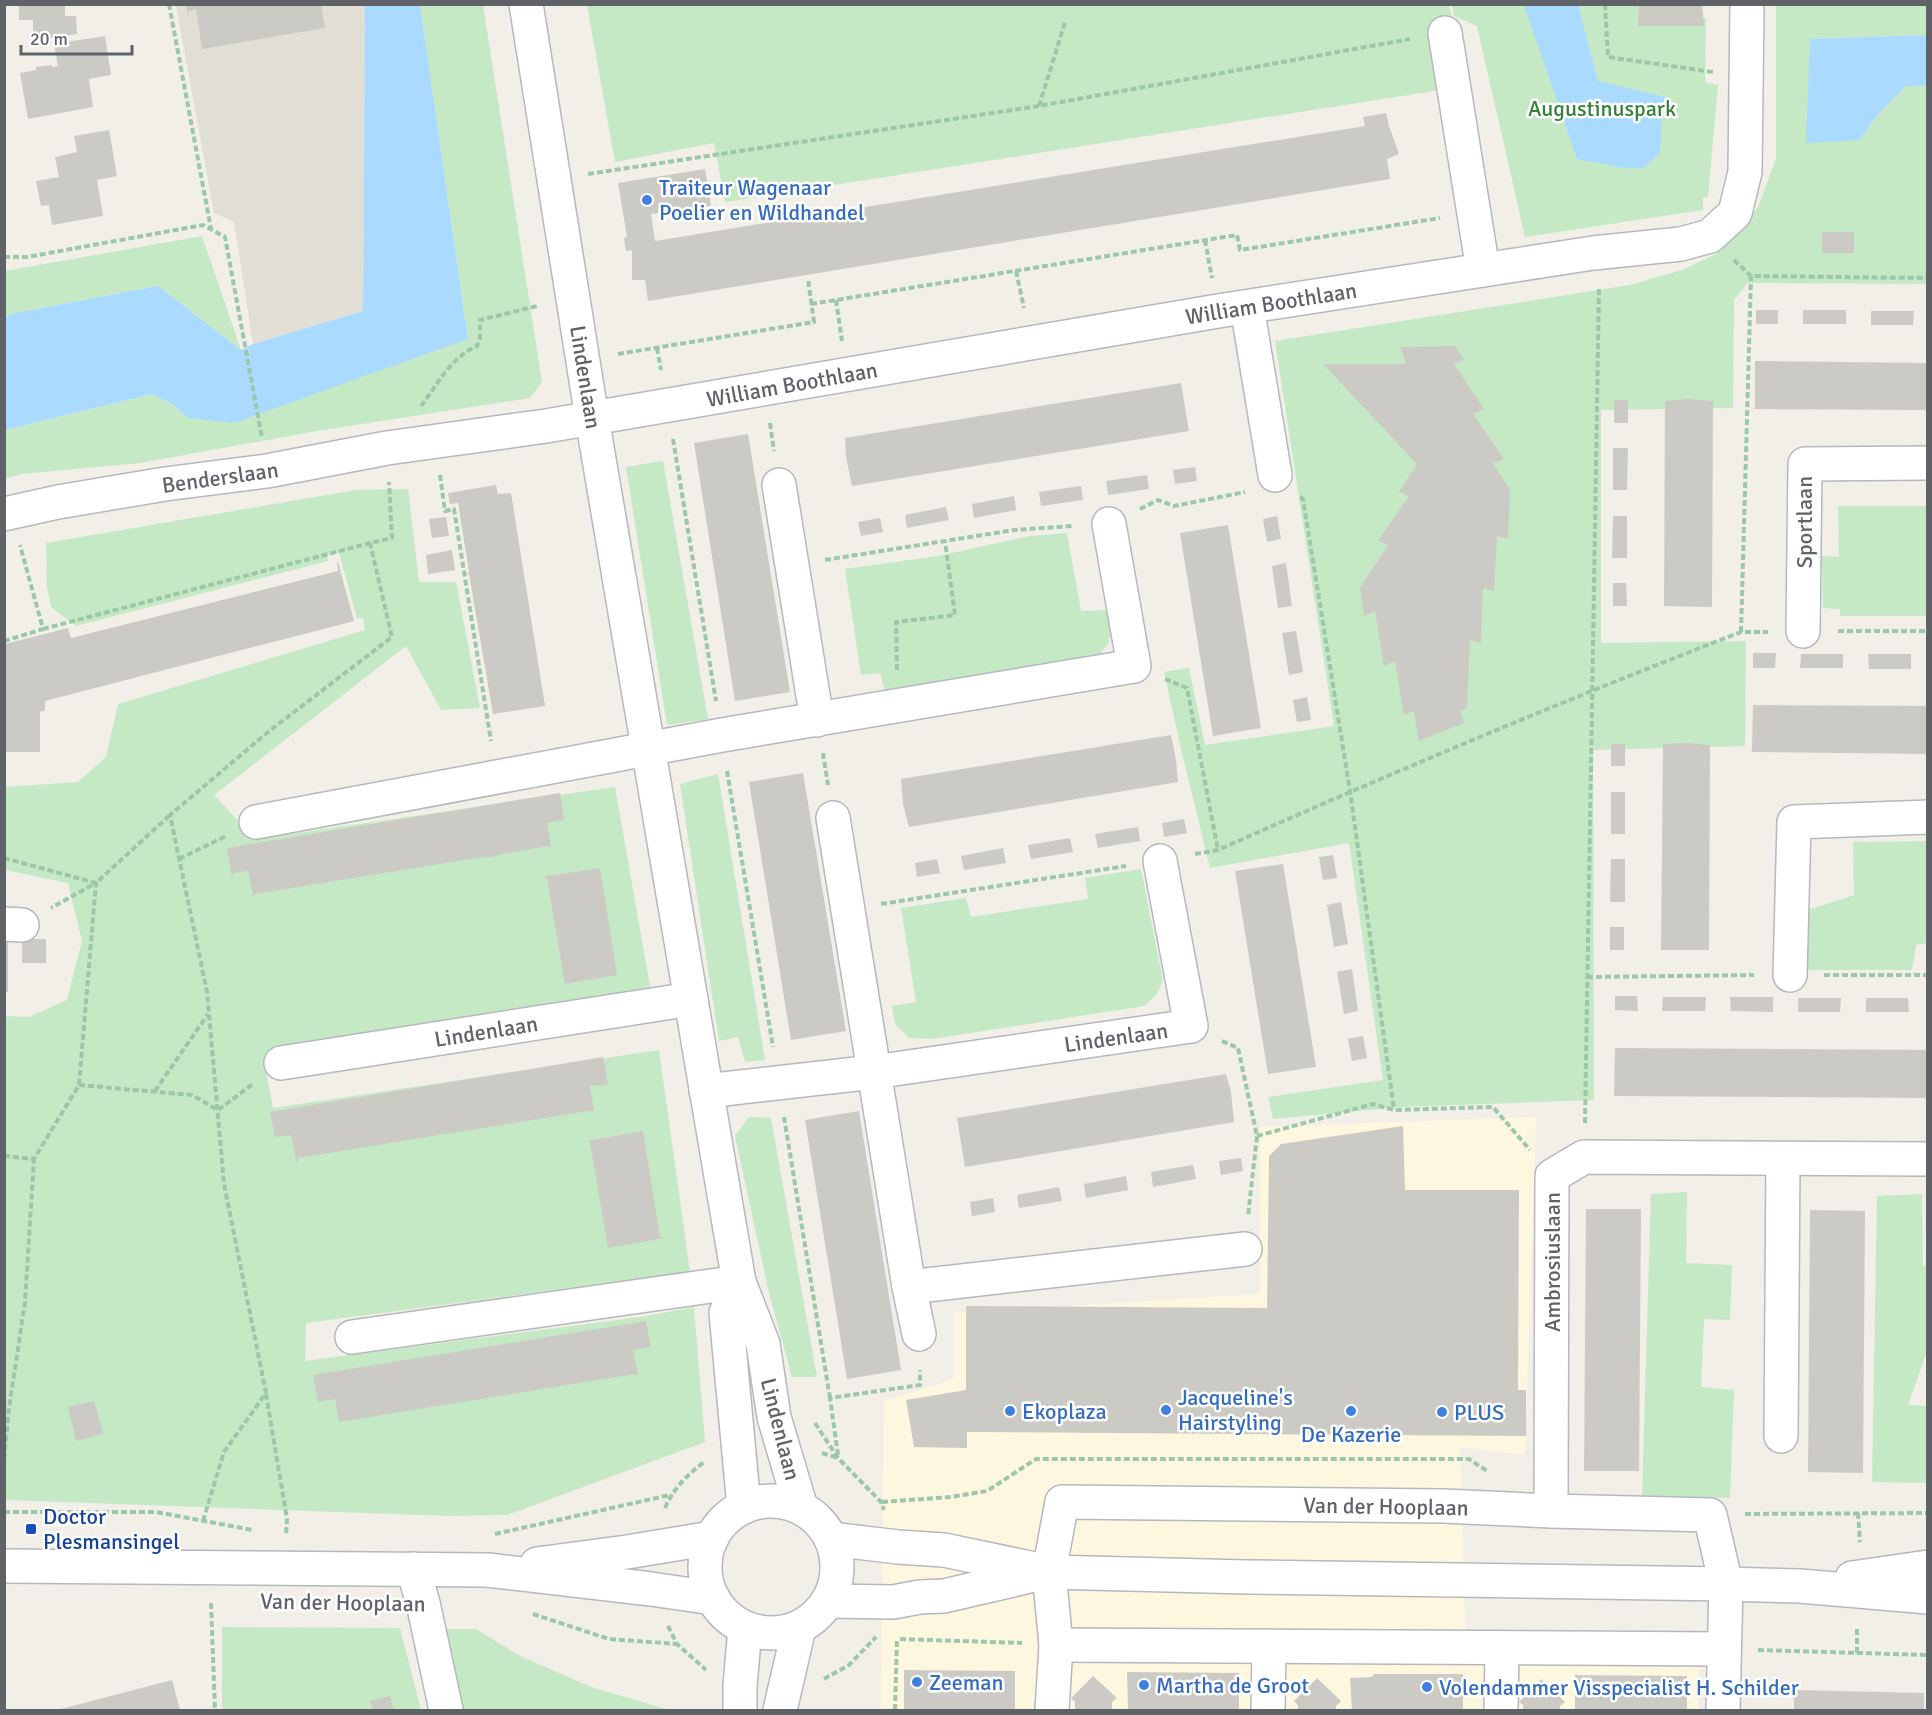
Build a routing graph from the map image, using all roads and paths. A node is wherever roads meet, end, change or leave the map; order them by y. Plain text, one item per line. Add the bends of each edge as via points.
1 (169, 4) edge
2 (526, 4) edge
3 (1605, 4) edge
4 (1747, 4) edge
5 (1065, 22) dead end
6 (1445, 33) joint
7 (1746, 77) junction
8 (1039, 106) junction
9 (554, 179) junction
10 (1474, 213) junction
11 (212, 229) junction
12 (1710, 236) junction
13 (1593, 253) junction
14 (4, 257) edge
15 (1483, 270) junction
16 (1751, 276) junction
17 (1928, 278) edge
18 (808, 279) dead end
19 (573, 297) junction
20 (811, 304) junction
21 (1247, 307) junction
22 (657, 348) junction
23 (583, 360) junction
24 (765, 389) junction
25 (667, 405) junction
26 (592, 418) junction
27 (260, 428) dead end
28 (436, 441) junction
29 (394, 447) junction
30 (1928, 463) edge
31 (1275, 475) junction
32 (779, 485) joint
33 (8, 513) edge
34 (1109, 524) junction
35 (945, 541) junction
36 (370, 543) junction
37 (792, 565) junction
38 (43, 628) junction
39 (1803, 631) junction
40 (1928, 631) edge
41 (1741, 632) junction
42 (4, 641) edge
43 (1134, 666) junction
44 (1591, 690) junction
45 (897, 706) junction
46 (818, 720) junction
47 (722, 735) junction
48 (648, 748) junction
49 (496, 777) junction
50 (1350, 791) junction
51 (170, 814) junction
52 (1928, 817) edge
53 (833, 818) joint
54 (256, 822) joint
55 (1218, 850) junction
56 (4, 858) edge
57 (179, 859) junction
58 (1160, 861) junction
59 (96, 883) junction
60 (848, 909) junction
61 (13, 924) edge
62 (1790, 975) junction
63 (1928, 975) edge
64 (1587, 977) junction
65 (691, 999) junction
66 (208, 1014) junction
67 (1191, 1026) junction
68 (281, 1063) joint
69 (874, 1072) junction
70 (778, 1082) junction
71 (79, 1085) junction
72 (706, 1091) junction
73 (155, 1092) junction
74 (218, 1110) junction
75 (1394, 1110) junction
76 (1257, 1136) junction
77 (4, 1155) edge
78 (1584, 1157) junction
79 (34, 1159) junction
80 (1783, 1159) junction
81 (1928, 1159) edge
82 (1552, 1176) junction
83 (1245, 1249) joint
84 (739, 1282) junction
85 (909, 1287) junction
86 (919, 1334) joint
87 (352, 1337) dead end
88 (266, 1393) junction
89 (830, 1398) junction
90 (7, 1408) edge
91 (1781, 1436) dead end
92 (838, 1458) dead end
93 (4, 1460) edge
94 (706, 1461) dead end
95 (744, 1508) junction
96 (801, 1508) junction
97 (1551, 1511) junction
98 (4, 1512) edge
99 (1928, 1513) edge
100 (1858, 1514) junction
101 (1710, 1515) junction
102 (203, 1521) junction
103 (255, 1530) dead end
104 (276, 1534) dead end
105 (286, 1536) junction
106 (484, 1536) dead end
107 (296, 1537) dead end
108 (712, 1538) junction
109 (831, 1539) junction
110 (1860, 1542) dead end
111 (4, 1566) edge
112 (1928, 1567) edge
113 (413, 1569) junction
114 (487, 1570) junction
115 (1049, 1572) junction
116 (1726, 1584) junction
117 (1800, 1586) junction
118 (1928, 1597) edge
119 (713, 1598) junction
120 (211, 1600) dead end
121 (828, 1601) junction
122 (527, 1612) dead end
123 (1857, 1620) dead end
124 (745, 1628) junction
125 (799, 1628) junction
126 (876, 1638) dead end
127 (897, 1639) junction
128 (1056, 1645) junction
129 (1269, 1646) junction
130 (1502, 1648) junction
131 (1724, 1649) junction
132 (1857, 1653) junction
133 (1928, 1655) edge
134 (708, 1672) dead end
135 (215, 1710) edge
136 (446, 1710) edge
137 (740, 1710) edge
138 (780, 1710) edge
139 (895, 1710) edge
140 (1052, 1710) edge
141 (1268, 1710) edge
142 (1501, 1710) edge
143 (1723, 1710) edge

1 - 11 path
2 - 9 street, Lindenlaan
3 - 7 path via 1608,57
4 - 7 street, William Boothlaan
5 - 8 path
6 - 8 path
6 - 10 street
7 - 12 street, William Boothlaan via 1745,172 1735,213
8 - 9 path
9 - 19 street, Lindenlaan
10 - 15 street
10 - 20 path via 1240,250 1237,235
11 - 14 path via 203,225 27,257
11 - 27 path via 225,237
12 - 13 street, William Boothlaan via 1681,244
12 - 16 path
13 - 15 street, William Boothlaan
13 - 44 path via 1600,291
15 - 21 street, William Boothlaan
16 - 17 path
16 - 41 path
18 - 20 path
19 - 23 street, Lindenlaan
19 - 29 path via 480,320 477,346 466,350 447,372
20 - 22 path via 814,322
21 - 24 street, William Boothlaan
21 - 31 street
22 - 23 path
22 - 25 path
23 - 26 street, Lindenlaan
24 - 25 street, William Boothlaan
24 - 32 path
25 - 26 street, William Boothlaan
25 - 47 path
26 - 28 street, Benderslaan
26 - 48 street, Lindenlaan
28 - 29 street, Benderslaan
28 - 49 path via 445,511 454,509
29 - 33 street, Benderslaan
29 - 36 path via 392,538
30 - 39 street, Sportlaan via 1805,464
31 - 34 path via 1246,492 1174,506 1158,500
31 - 50 path via 1303,499
32 - 37 street
33 - 38 path
34 - 35 path via 1014,530
34 - 43 street
35 - 37 path
35 - 45 path via 955,615 896,622
36 - 38 path
36 - 51 path via 392,637 268,732
37 - 46 street
38 - 42 path
39 - 40 path
39 - 41 path
41 - 44 path
43 - 45 street
43 - 55 path via 1186,688
44 - 50 path
44 - 64 path
45 - 46 street
46 - 47 street
46 - 53 path
47 - 48 street
47 - 70 path
48 - 49 street
48 - 65 street, Lindenlaan
49 - 54 street
50 - 55 path
50 - 75 path
51 - 57 path
51 - 59 path
52 - 62 street via 1794,822
53 - 60 street
54 - 57 path
55 - 58 path
56 - 59 path
57 - 66 path via 207,992
58 - 60 path
58 - 67 street, Lindenlaan
59 - 61 path
59 - 71 path
60 - 69 street
62 - 63 path
62 - 64 path
64 - 78 path
65 - 68 street, Lindenlaan
65 - 72 street, Lindenlaan
66 - 73 path
66 - 74 path
67 - 69 street, Lindenlaan
67 - 76 path via 1238,1048
68 - 74 path
69 - 70 street, Lindenlaan
69 - 85 street
70 - 72 street, Lindenlaan
70 - 89 path
71 - 73 path
71 - 79 path
72 - 84 street, Lindenlaan
73 - 74 path via 192,1095
74 - 88 path via 224,1184
75 - 76 path via 1373,1104
75 - 82 path via 1493,1107
76 - 83 path
77 - 79 path
78 - 80 street
78 - 82 street, Ambrosiuslaan
79 - 90 path via 25,1302
80 - 81 street
80 - 91 street
82 - 97 street, Ambrosiuslaan
83 - 85 street
84 - 87 street
84 - 95 street, Lindenlaan via 726,1313
84 - 96 street, Lindenlaan via 763,1344 774,1417
85 - 86 street
86 - 89 path via 920,1385
88 - 102 path via 224,1452
88 - 105 path via 287,1519
89 - 92 path
90 - 93 path
94 - 106 path via 670,1495
95 - 96 street via 763,1502 783,1502
95 - 108 street via 725,1520
96 - 109 street via 818,1521
97 - 101 street, Van der Hooplaan
97 - 115 street, Van der Hooplaan via 1444,1506 1062,1502
98 - 102 path via 156,1512
99 - 100 path
100 - 101 path
100 - 110 path
101 - 116 street
102 - 103 path
104 - 105 path
105 - 107 path
108 - 114 street, Van der Hooplaan
108 - 119 street via 706,1578
109 - 115 street via 944,1550
109 - 121 street via 837,1559 836,1581
111 - 113 street, Van der Hooplaan
112 - 117 street
113 - 114 street, Van der Hooplaan
113 - 136 street
114 - 119 street, Van der Hooplaan
115 - 116 street
115 - 121 street via 944,1596 893,1602
115 - 128 street, Van der Hooplaan
116 - 117 street
116 - 131 street
117 - 118 street
119 - 124 street via 726,1616
120 - 135 path
121 - 125 street via 816,1617
122 - 134 path via 609,1639 677,1644
123 - 132 path
124 - 125 street via 771,1634
124 - 137 street
125 - 138 street
126 - 127 path
127 - 128 path
127 - 139 path
128 - 129 street
128 - 140 street, Van der Hooplaan
129 - 130 street
129 - 141 street
130 - 131 street
130 - 142 street
131 - 132 path
131 - 143 street
132 - 133 path

